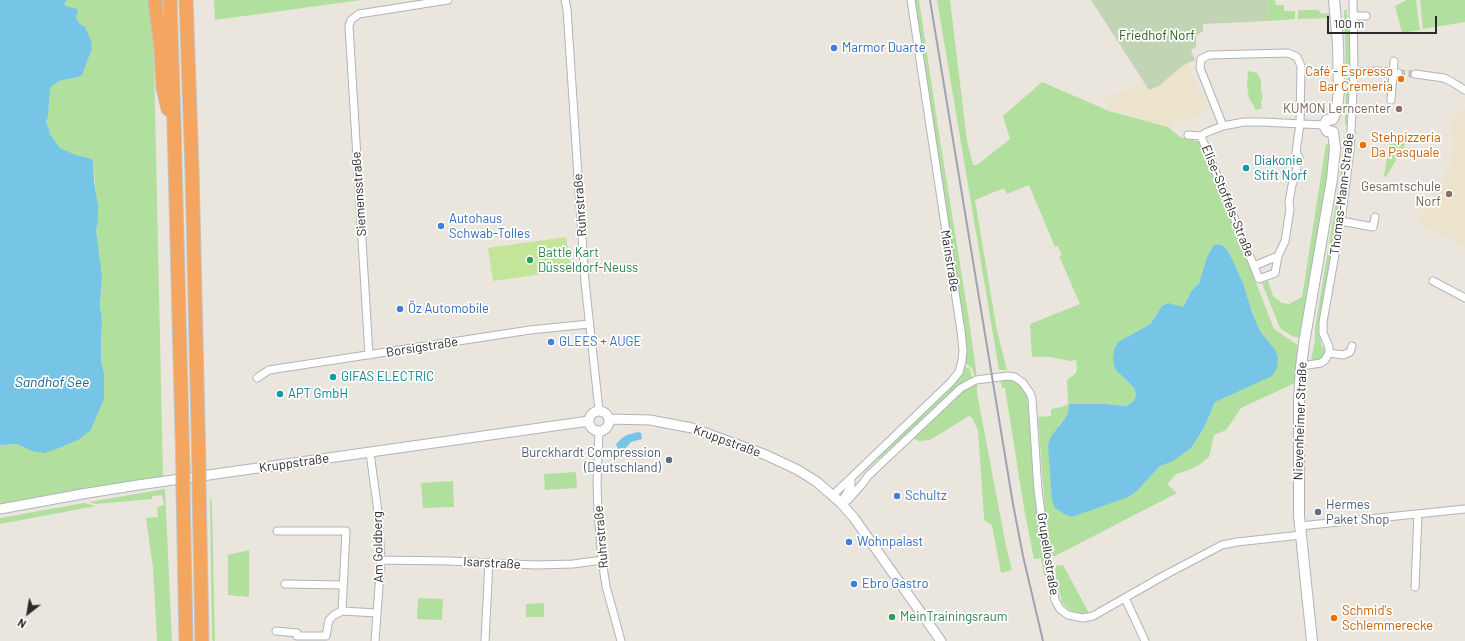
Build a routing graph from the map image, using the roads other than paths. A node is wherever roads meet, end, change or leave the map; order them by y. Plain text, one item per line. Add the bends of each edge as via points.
1 (155, 0) edge
2 (170, 0) edge
3 (186, 0) edge
4 (448, 0) edge
5 (565, 0) edge
6 (911, 0) edge
7 (1334, 0) edge
8 (1353, 0) edge
9 (1353, 16) junction
10 (1366, 16) dead end
11 (1394, 61) dead end
12 (1354, 72) junction
13 (1396, 73) junction
14 (1415, 74) tunnel mouth
15 (1465, 90) edge
16 (1391, 100) dead end
17 (1333, 119) junction
18 (174, 123) junction
19 (1300, 124) junction
20 (1324, 125) junction
21 (1223, 126) junction
22 (1333, 132) junction
23 (1188, 135) dead end
24 (1201, 136) junction
25 (1375, 217) dead end
26 (1341, 222) junction
27 (1278, 256) junction
28 (1254, 266) junction
29 (1433, 281) dead end
30 (1465, 298) edge
31 (589, 324) junction
32 (1352, 346) dead end
33 (1329, 353) junction
34 (369, 355) junction
35 (1301, 364) junction
36 (257, 378) dead end
37 (599, 410) junction
38 (610, 419) junction
39 (589, 421) junction
40 (599, 431) junction
41 (370, 453) junction
42 (868, 476) junction
43 (851, 478) junction
44 (833, 495) junction
45 (842, 503) junction
46 (0, 509) edge
47 (1465, 509) edge
48 (1418, 514) junction
49 (1301, 530) junction
50 (277, 531) dead end
51 (381, 560) junction
52 (602, 560) junction
53 (489, 562) junction
54 (285, 584) dead end
55 (343, 585) junction
56 (1415, 587) dead end
57 (1125, 598) junction
58 (342, 611) junction
59 (377, 613) junction
60 (276, 631) dead end
61 (326, 639) edge
62 (186, 641) edge
63 (202, 641) edge
64 (375, 641) edge
65 (485, 641) edge
66 (621, 641) edge
67 (942, 641) edge
68 (1145, 641) edge
69 (1312, 641) edge

1 - 18 highway via 164,91
2 - 18 highway
3 - 63 highway, bridge
4 - 34 street, Siemensstraße via 359,14 351,20 349,32
5 - 31 street, Ruhrstraße
6 - 43 street, Mainstraße via 961,331 962,361 959,372 951,382
7 - 17 main road, Nievenheimer Straße via 1339,91
8 - 9 street, Thomas-Mann-Straße
9 - 10 street
9 - 12 street, Thomas-Mann-Straße
11 - 13 street
12 - 13 street
12 - 26 street, Thomas-Mann-Straße via 1350,150
13 - 16 street
14 - 15 street via 1444,78
17 - 20 main road via 1327,120
17 - 22 main road, Nievenheimer Straße via 1338,126
18 - 62 highway, bridge
19 - 20 street, Elise-Stoffels-Straße
19 - 21 street, Elise-Stoffels-Straße via 1258,122
19 - 21 street via 1301,66 1295,56 1288,53 1205,56 1200,61 1200,68
19 - 27 street via 1296,177 1289,202 1285,241
20 - 22 main road via 1327,131
21 - 24 street, Elise-Stoffels-Straße
22 - 35 main road, Nievenheimer Straße via 1335,148 1332,179
23 - 24 street, Elise-Stoffels-Straße
24 - 28 street, Elise-Stoffels-Straße
25 - 26 street via 1373,230
26 - 33 street, Thomas-Mann-Straße via 1323,322
27 - 28 street
27 - 28 street via 1276,273 1259,279
29 - 30 street
31 - 34 street, Borsigstraße via 530,330
31 - 37 street, Ruhrstraße
32 - 33 street via 1346,354
33 - 35 street via 1321,364
34 - 36 street, Borsigstraße via 269,370
35 - 49 main road, Nievenheimer Straße via 1298,400 1298,487
37 - 38 street via 605,412
37 - 39 street via 590,415
38 - 40 street via 608,426
38 - 44 street, Kruppstraße via 663,422 702,431 782,462 812,479
39 - 40 street via 592,429
39 - 41 street, Kruppstraße
40 - 52 street, Ruhrstraße via 598,498
41 - 46 street, Kruppstraße via 138,485
41 - 51 street, Am Goldberg
42 - 43 street via 860,479
42 - 45 street via 848,500
42 - 57 street, Grupellostraße via 961,388 976,380 1000,376 1020,380 1032,399 1038,490 1045,545 1057,605 1068,615 1088,617
43 - 44 street, Mainstraße
43 - 45 street, Mainstraße via 851,486
44 - 45 street
45 - 67 street
47 - 48 street, Grupellostraße
48 - 49 street, Grupellostraße
48 - 56 street
49 - 57 street, Grupellostraße via 1222,546
49 - 69 main road, Nievenheimer Straße
50 - 55 street via 346,531
51 - 53 street, Isarstraße
51 - 59 street, Am Goldberg
52 - 53 street, Isarstraße via 536,565
52 - 66 street, Ruhrstraße via 606,586
53 - 65 street
54 - 55 street
55 - 58 street
57 - 68 street
58 - 59 street
58 - 61 street via 329,620
59 - 64 street, Am Goldberg
60 - 61 street

